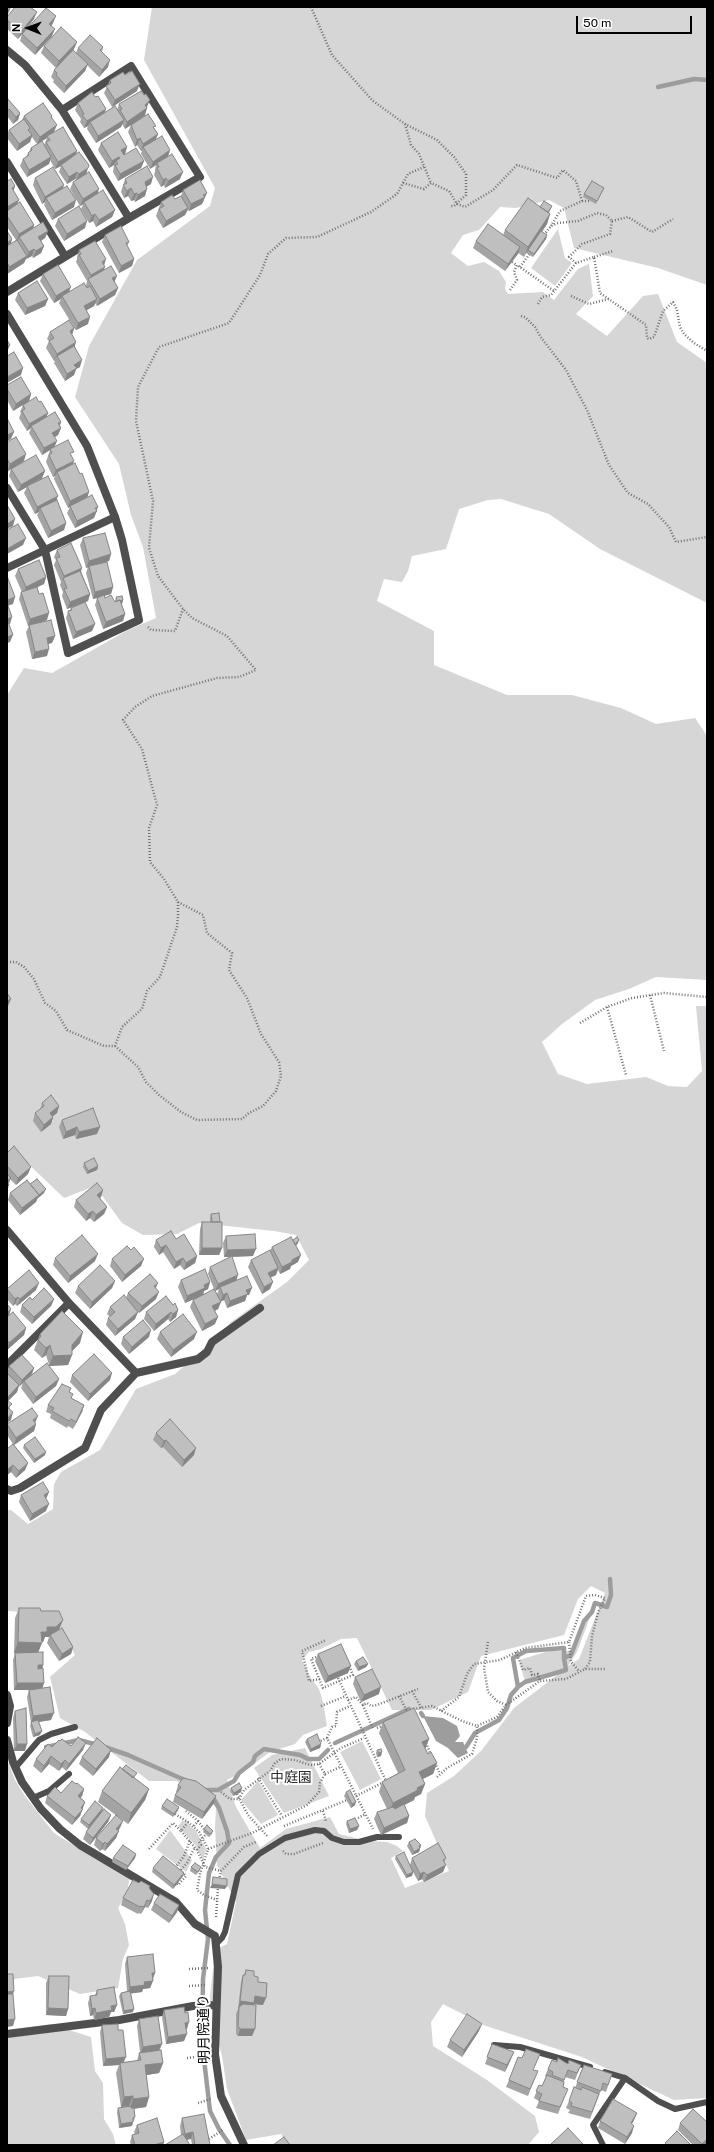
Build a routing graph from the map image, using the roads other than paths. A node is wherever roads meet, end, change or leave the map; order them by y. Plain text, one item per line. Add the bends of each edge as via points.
1 (7, 50) edge
2 (62, 110) junction
3 (7, 162) edge
4 (129, 218) junction
5 (64, 256) junction
6 (7, 292) edge
7 (7, 314) edge
8 (7, 488) edge
9 (115, 517) junction
10 (45, 550) junction
11 (7, 568) edge
12 (7, 1230) edge
13 (69, 1303) junction
14 (260, 1308) dead end
15 (7, 1365) edge
16 (136, 1373) junction
17 (7, 1489) edge
18 (7, 1695) edge
19 (7, 1722) edge
20 (75, 1726) dead end
21 (7, 1740) edge
22 (15, 1768) junction
23 (69, 1774) dead end
24 (33, 1798) junction
25 (399, 1836) dead end
26 (214, 1937) junction
27 (211, 2005) junction
28 (7, 2034) edge
29 (494, 2045) edge
30 (625, 2078) junction
31 (707, 2102) edge
32 (244, 2145) edge
33 (603, 2145) edge

1 - 2 street via 25,65
2 - 4 street
2 - 4 street via 131,66 188,157 200,177
3 - 5 street
4 - 5 street
5 - 6 street
7 - 9 street via 87,446
8 - 10 street
9 - 10 street
9 - 10 street via 139,620 68,653
10 - 11 street
12 - 13 street
13 - 15 street
13 - 16 street
14 - 16 street via 212,1342 207,1352 198,1359
16 - 17 street via 101,1410 85,1448 20,1488 11,1491
18 - 19 street via 10,1706
20 - 22 lane via 39,1740
21 - 22 street
22 - 24 street
23 - 24 lane via 48,1791
24 - 26 street via 50,1820 80,1846 176,1902 199,1926
25 - 26 lane via 344,1842 332,1838 324,1831 315,1830 294,1834 277,1843 259,1854 238,1874 225,1932 222,1938
26 - 27 street, 明月院通り
27 - 28 street
27 - 32 street, 明月院通り via 221,2096
29 - 30 lane via 540,2052
30 - 31 lane via 658,2101 675,2109
30 - 33 lane via 593,2125

